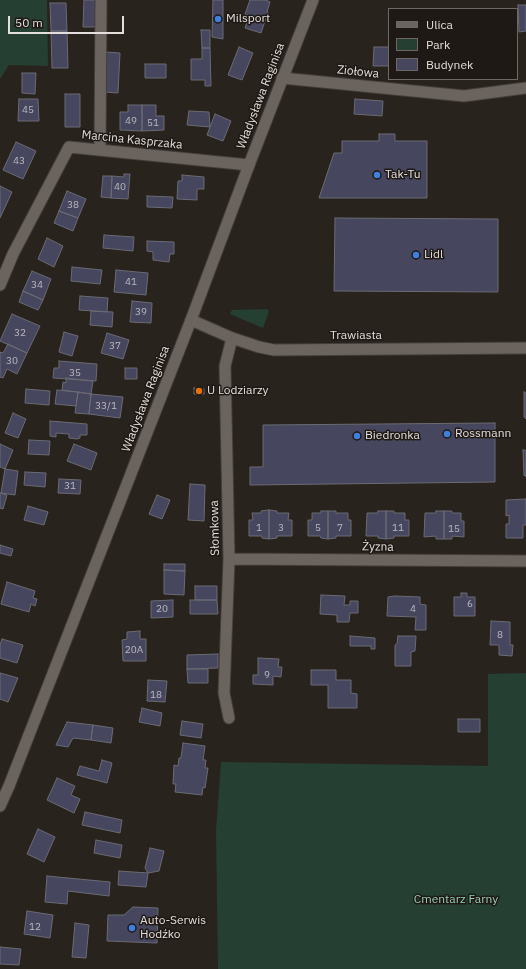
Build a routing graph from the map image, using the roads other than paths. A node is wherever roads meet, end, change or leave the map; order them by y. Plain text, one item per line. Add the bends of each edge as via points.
1 (101, 0) edge
2 (312, 0) edge
3 (282, 78) junction
4 (526, 88) edge
5 (100, 150) junction
6 (249, 165) junction
7 (0, 285) edge
8 (191, 320) junction
9 (232, 338) junction
10 (526, 348) edge
11 (229, 559) junction
12 (526, 561) edge
13 (229, 718) dead end
14 (0, 806) edge

1 - 5 street
2 - 3 street, Władysława Raginisa
3 - 4 street, Ziołowa via 464,96
3 - 6 street, Władysława Raginisa
5 - 6 street, Marcina Kasprzaka
5 - 7 street, Marcina Kasprzaka via 69,147 13,254
6 - 8 street, Władysława Raginisa
8 - 9 street, Trawiasta
8 - 14 street, Władysława Raginisa
9 - 10 street, Trawiasta via 259,347 283,350
9 - 11 street, Słomkowa via 225,366
11 - 12 street, Żyzna
11 - 13 street, Słomkowa via 224,693

